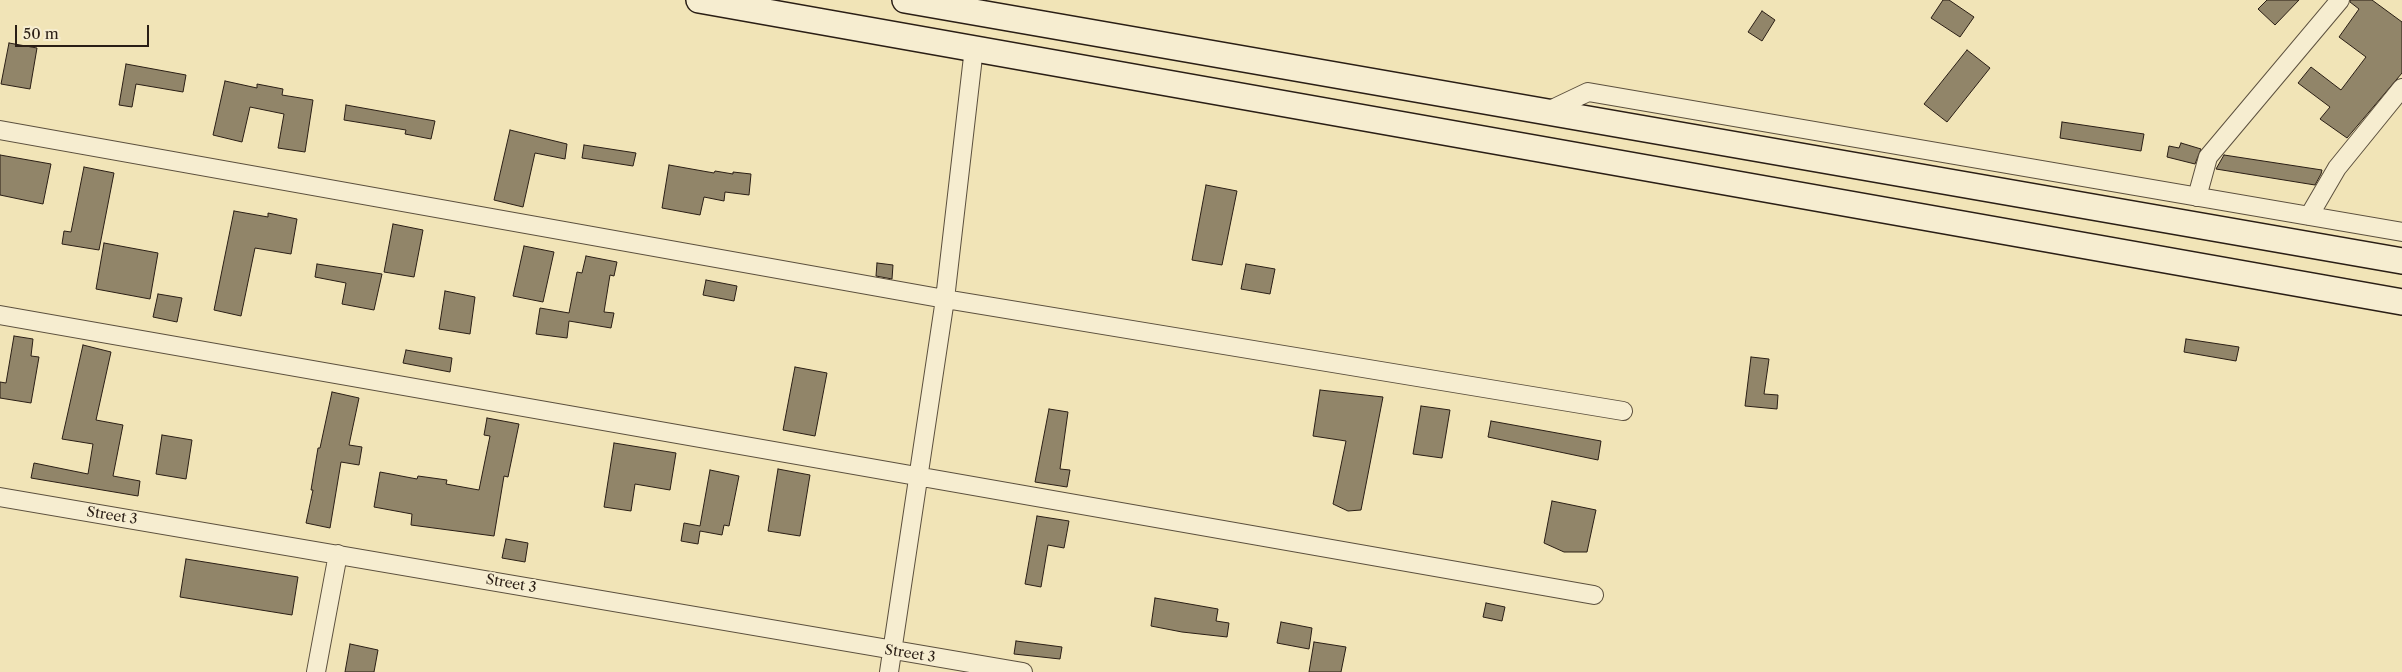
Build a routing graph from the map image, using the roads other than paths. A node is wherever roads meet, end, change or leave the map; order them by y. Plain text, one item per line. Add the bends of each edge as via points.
1 (699, 0) edge
2 (904, 0) edge
3 (2340, 0) edge
4 (974, 48) junction
5 (2402, 88) edge
6 (1548, 111) junction
7 (1601, 121) junction
8 (0, 130) edge
9 (1594, 160) junction
10 (2197, 196) junction
11 (2309, 216) junction
12 (2402, 232) edge
13 (2402, 261) edge
14 (945, 299) junction
15 (2402, 302) edge
16 (0, 315) edge
17 (1623, 411) dead end
18 (918, 478) junction
19 (0, 497) edge
20 (338, 554) junction
21 (1594, 595) dead end
22 (893, 651) junction
23 (316, 672) edge
24 (889, 672) edge
25 (1022, 672) edge

1 - 4 main road
2 - 6 main road
3 - 10 street via 2208,157
4 - 9 main road
4 - 14 street
5 - 11 street via 2337,168
6 - 7 main road
6 - 10 street via 1588,92
7 - 9 main road
7 - 13 main road
8 - 14 street
9 - 15 main road
10 - 11 street
11 - 12 street
14 - 17 street
14 - 18 street
16 - 18 street
18 - 21 street
18 - 22 street
19 - 20 street, Street 3
20 - 22 street, Street 3
20 - 23 street
22 - 24 street
22 - 25 street, Street 3

